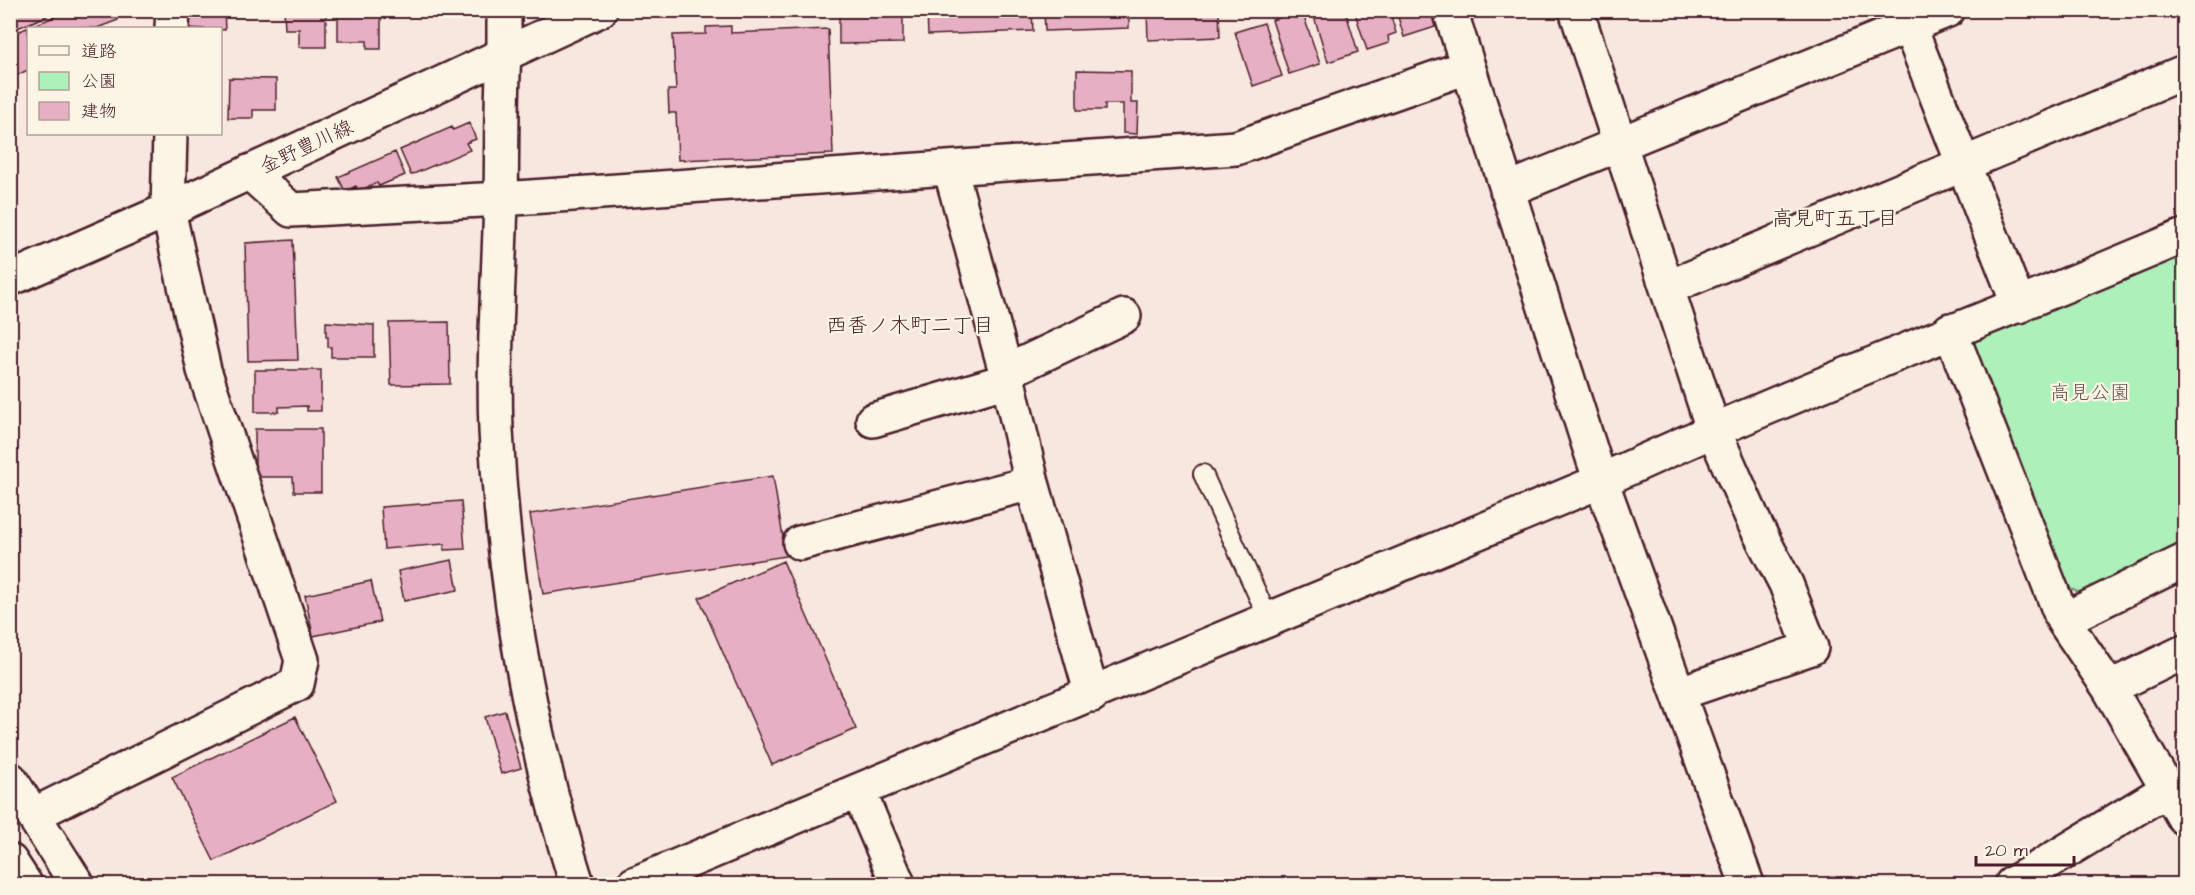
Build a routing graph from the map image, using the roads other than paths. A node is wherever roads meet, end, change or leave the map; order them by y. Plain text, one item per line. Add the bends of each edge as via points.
1 (172, 10) edge
2 (504, 10) edge
3 (600, 10) edge
4 (1450, 10) edge
5 (1576, 10) edge
6 (1948, 10) edge
7 (1906, 18) edge
8 (172, 27) edge
9 (504, 54) junction
10 (1467, 67) junction
11 (2184, 72) edge
12 (170, 135) edge
13 (1620, 146) junction
14 (1964, 164) junction
15 (951, 168) junction
16 (249, 172) junction
17 (1507, 190) junction
18 (501, 199) junction
19 (168, 210) junction
20 (2184, 236) edge
21 (10, 279) edge
22 (1666, 288) junction
23 (2019, 306) junction
24 (1124, 316) dead end
25 (1950, 330) junction
26 (1007, 376) junction
27 (873, 420) dead end
28 (1713, 429) junction
29 (1203, 474) dead end
30 (1601, 481) junction
31 (1032, 483) junction
32 (800, 543) dead end
33 (2184, 561) edge
34 (1269, 620) junction
35 (2063, 620) junction
36 (2184, 652) edge
37 (2109, 688) junction
38 (1680, 693) junction
39 (1092, 695) junction
40 (10, 779) edge
41 (859, 792) junction
42 (2177, 798) edge
43 (33, 815) junction
44 (10, 861) edge
45 (26, 885) edge
46 (77, 885) edge
47 (577, 885) edge
48 (634, 885) edge
49 (898, 885) edge
50 (1747, 885) edge
51 (2012, 885) edge

1 - 8 street
2 - 9 street
3 - 9 street, 金野豊川線
4 - 10 street
5 - 13 street
6 - 7 street
7 - 13 street
7 - 14 street
9 - 16 street, 金野豊川線
9 - 18 street
10 - 15 street via 1236,148
10 - 17 street
11 - 14 street
12 - 19 street
13 - 17 street
13 - 22 street
14 - 22 street
14 - 23 street
15 - 18 street
15 - 26 street
16 - 18 street via 291,210
16 - 19 street, 金野豊川線
17 - 30 street
18 - 47 street via 496,430 505,549 525,680 557,823
19 - 21 street, 金野豊川線
19 - 43 street via 204,370 302,660 297,684
20 - 23 street
22 - 28 street
23 - 25 street
24 - 26 street
25 - 28 street
25 - 35 street
26 - 27 street
26 - 31 street
28 - 30 street
28 - 38 street via 1786,584 1811,648
29 - 34 lane
30 - 34 street
30 - 38 street
31 - 32 street
31 - 39 street
33 - 35 street
34 - 39 street
35 - 37 street
36 - 37 street
37 - 42 street
38 - 50 street
39 - 41 street
40 - 43 street
41 - 48 street
41 - 49 street
42 - 51 street
43 - 46 street
44 - 45 street

